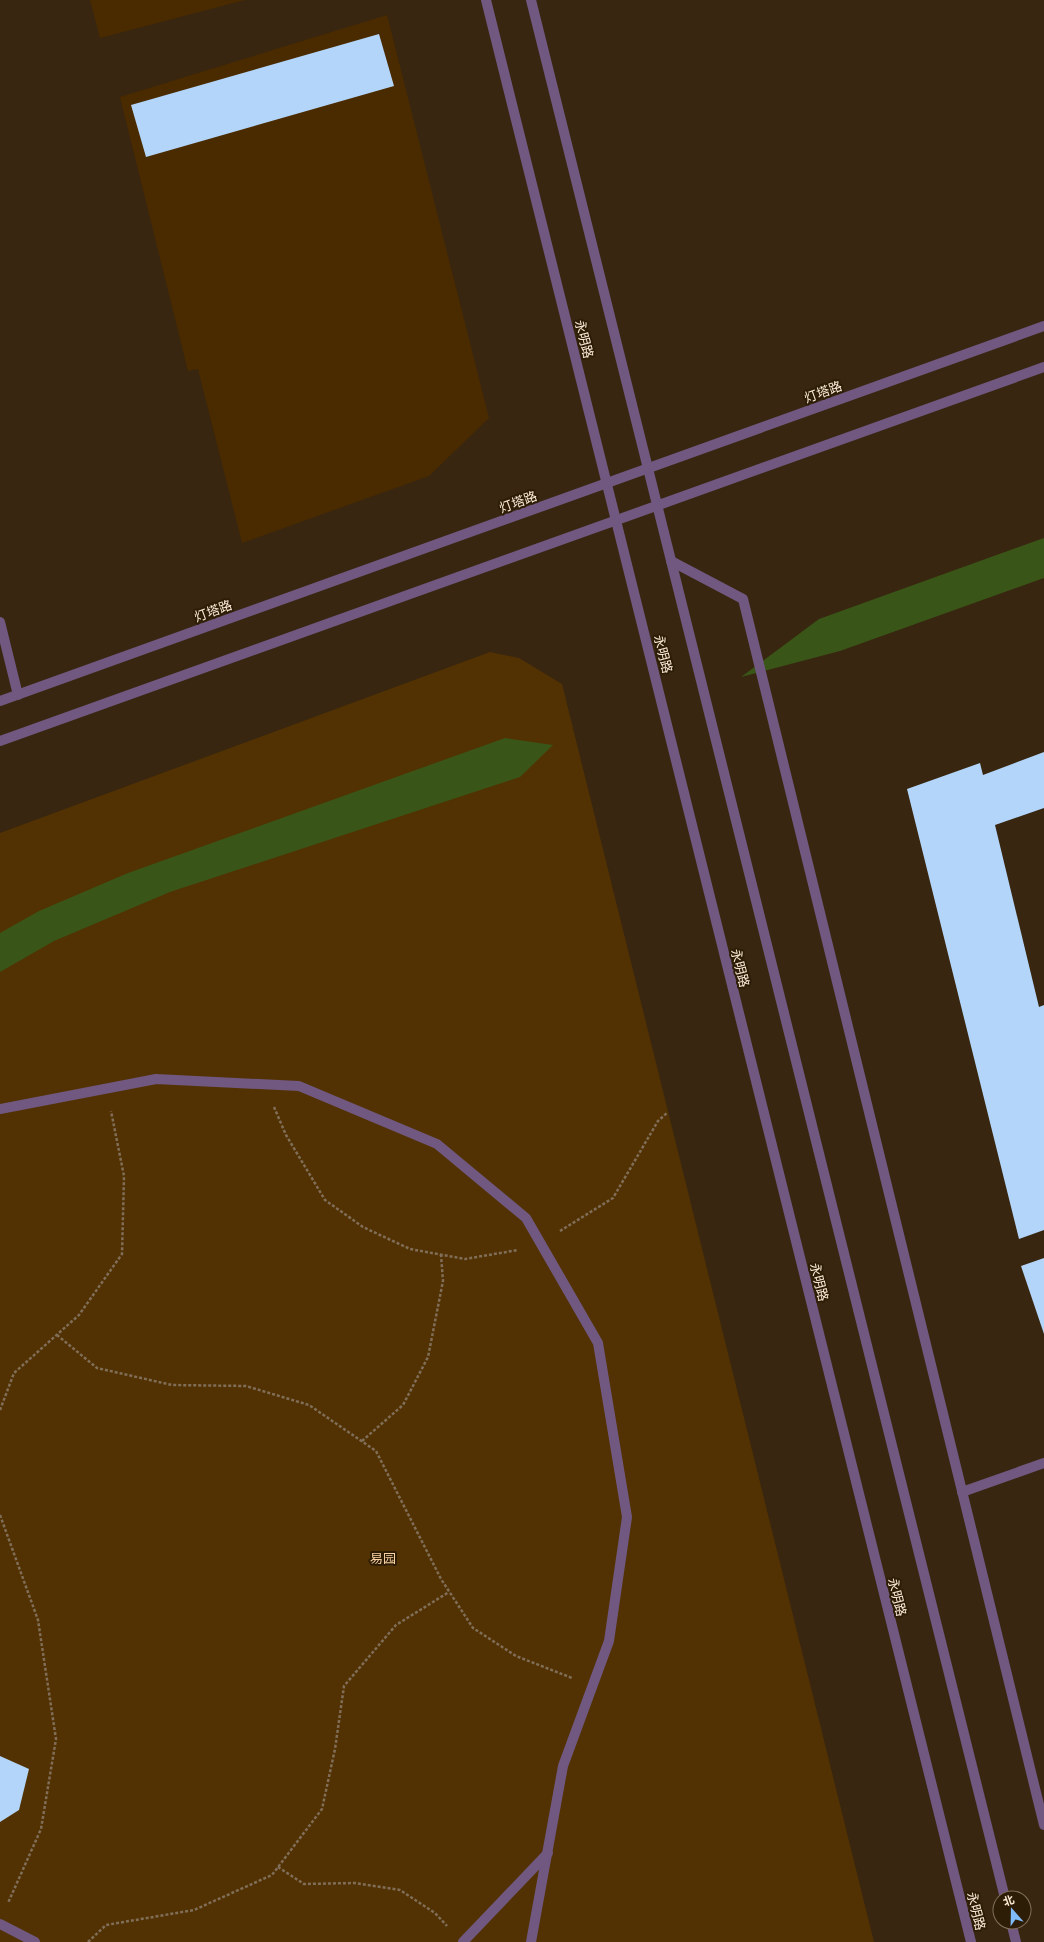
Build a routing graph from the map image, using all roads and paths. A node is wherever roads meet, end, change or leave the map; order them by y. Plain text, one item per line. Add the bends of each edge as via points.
1 (486, 0) edge
2 (531, 0) edge
3 (1044, 326) edge
4 (1044, 366) edge
5 (648, 468) junction
6 (607, 484) junction
7 (657, 506) junction
8 (616, 520) junction
9 (671, 561) junction
10 (0, 622) edge
11 (18, 695) junction
12 (0, 701) edge
13 (0, 741) edge
14 (264, 1084) junction
15 (105, 1089) junction
16 (0, 1109) edge
17 (668, 1112) dead end
18 (541, 1243) junction
19 (441, 1255) junction
20 (57, 1335) junction
21 (0, 1410) edge
22 (362, 1441) junction
23 (1044, 1463) edge
24 (962, 1492) junction
25 (0, 1516) edge
26 (449, 1592) junction
27 (593, 1686) junction
28 (1044, 1825) edge
29 (548, 1853) junction
30 (278, 1867) junction
31 (1003, 1890) edge
32 (6, 1907) dead end
33 (0, 1924) edge
34 (451, 1930) dead end
35 (1013, 1930) edge
36 (35, 1942) edge
37 (88, 1942) edge
38 (463, 1942) edge
39 (531, 1942) edge
40 (971, 1942) edge
41 (1016, 1942) edge

1 - 6 street, 永明路
2 - 5 street
3 - 5 street, 灯塔路
4 - 7 street
5 - 6 street, 灯塔路
5 - 7 street
6 - 8 street, 永明路
6 - 11 street, 灯塔路
7 - 8 street
7 - 9 street
8 - 13 street
8 - 40 street, 永明路
9 - 24 street via 743,599
9 - 31 street
10 - 11 street
11 - 12 street, 灯塔路
14 - 15 street via 156,1079
14 - 18 street via 299,1086 437,1144 526,1218
14 - 19 path via 286,1135 325,1200 363,1227 410,1249
15 - 16 street
15 - 20 path via 114,1118 124,1176 122,1254 79,1315
17 - 18 path via 658,1121 612,1198
18 - 19 path via 511,1253 466,1260
18 - 27 street via 598,1343 627,1517 609,1641
19 - 22 path via 443,1281 428,1357 403,1406
20 - 21 path via 14,1373
20 - 22 path via 97,1368 172,1385 246,1386 309,1405
22 - 26 path via 376,1451
23 - 24 street
24 - 28 street
25 - 32 path via 38,1620 56,1739 42,1829
26 - 27 path via 473,1628 516,1656
26 - 30 path via 396,1625 344,1686 335,1749 322,1809
27 - 29 street via 563,1766
29 - 38 street
29 - 39 street
30 - 34 path via 304,1884 355,1883 400,1890 435,1913
30 - 37 path via 272,1875 194,1910 106,1925
33 - 36 street
35 - 41 street

